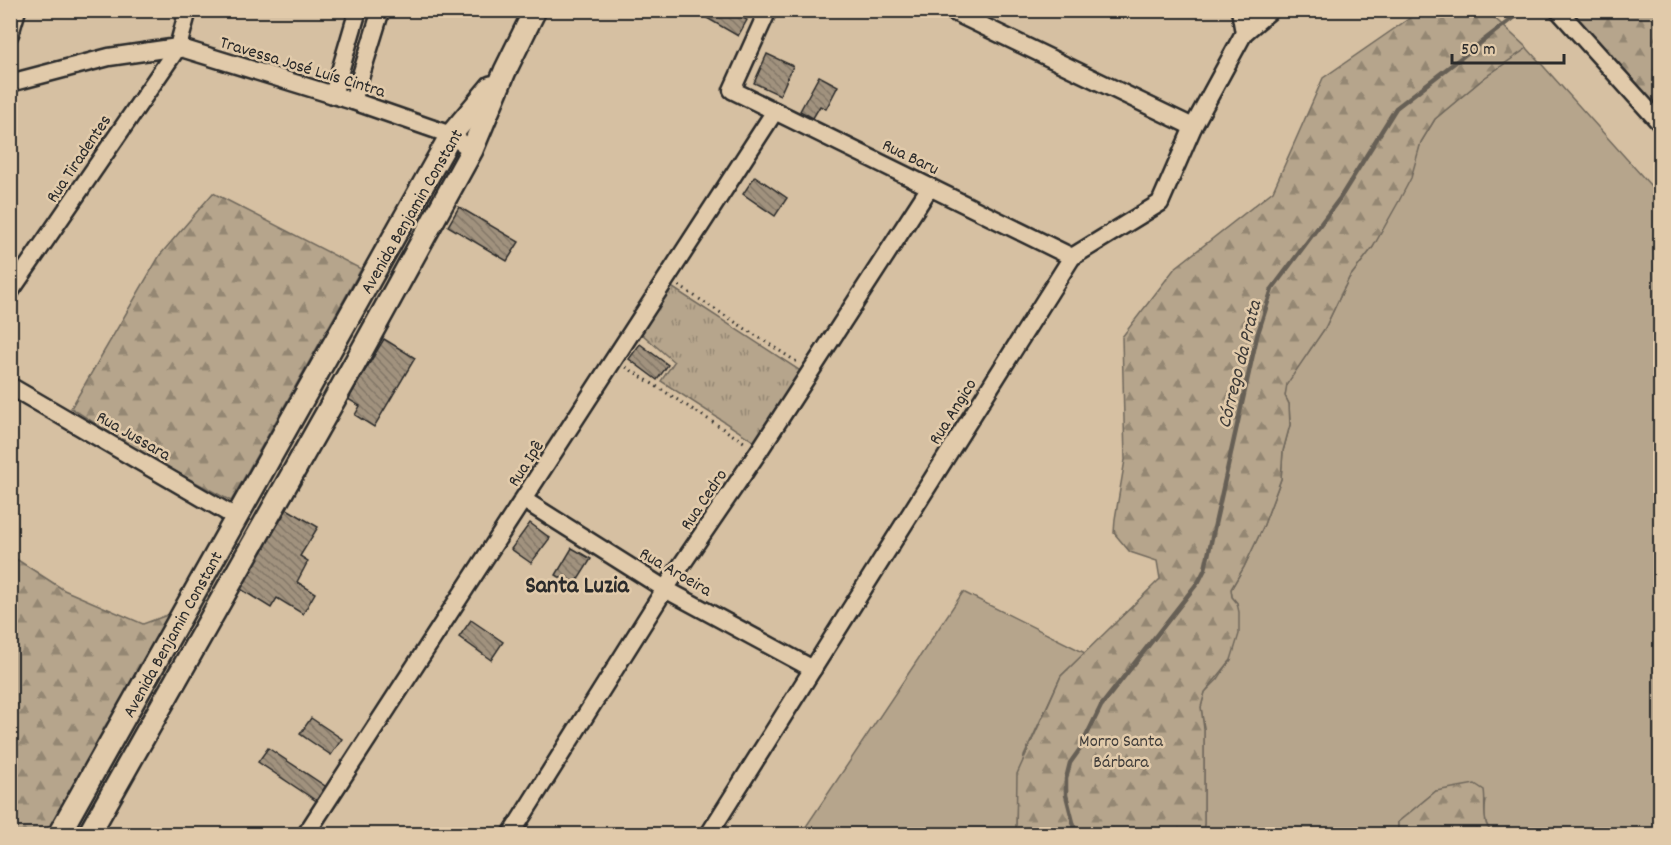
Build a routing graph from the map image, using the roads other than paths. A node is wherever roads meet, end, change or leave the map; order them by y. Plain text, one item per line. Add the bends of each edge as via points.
1 (17, 10) edge
2 (188, 10) edge
3 (358, 10) edge
4 (381, 10) edge
5 (535, 10) edge
6 (768, 10) edge
7 (950, 10) edge
8 (1240, 10) edge
9 (1271, 10) edge
10 (1558, 10) edge
11 (1244, 33) junction
12 (10, 34) edge
13 (178, 47) junction
14 (505, 71) junction
15 (10, 83) edge
16 (333, 95) junction
17 (353, 101) junction
18 (775, 111) junction
19 (1660, 123) edge
20 (1193, 128) junction
21 (451, 135) junction
22 (472, 150) junction
23 (930, 187) junction
24 (1072, 257) junction
25 (10, 292) edge
26 (331, 350) junction
27 (355, 363) junction
28 (10, 386) edge
29 (524, 500) junction
30 (237, 518) junction
31 (665, 589) junction
32 (813, 669) junction
33 (516, 833) edge
34 (59, 834) edge
35 (89, 834) edge
36 (306, 834) edge
37 (709, 834) edge

1 - 12 street
2 - 13 street, Rua Tiradentes
3 - 16 street
4 - 17 street
5 - 14 street
6 - 18 street, Rua Baru via 732,90
7 - 20 street
8 - 11 street
9 - 11 street
10 - 19 street
11 - 20 street, Rua Angico
13 - 15 street, Travessa José Luís Cintra via 109,57
13 - 16 street, Travessa José Luís Cintra
13 - 25 street, Rua Tiradentes
14 - 21 street, Avenida Benjamin Constant
14 - 22 street, Avenida Benjamin Constant
16 - 17 street, Travessa José Luís Cintra
17 - 21 street, Travessa José Luís Cintra
18 - 23 street, Rua Baru
18 - 29 street, Rua Ipê
20 - 24 street, Rua Angico via 1160,203
21 - 22 street, Travessa José Luís Cintra
21 - 26 street, Avenida Benjamin Constant
22 - 27 street, Avenida Benjamin Constant
23 - 24 street, Rua Baru
23 - 31 street, Rua Cedro
24 - 32 street, Rua Angico
26 - 27 street
26 - 30 street, Avenida Benjamin Constant
27 - 35 street, Avenida Benjamin Constant
28 - 30 street, Rua Jussara
29 - 31 street, Rua Aroeira
29 - 36 street, Rua Ipê
30 - 34 street, Avenida Benjamin Constant
31 - 32 street, Rua Aroeira
31 - 33 street, Rua Cedro
32 - 37 street, Rua Angico

